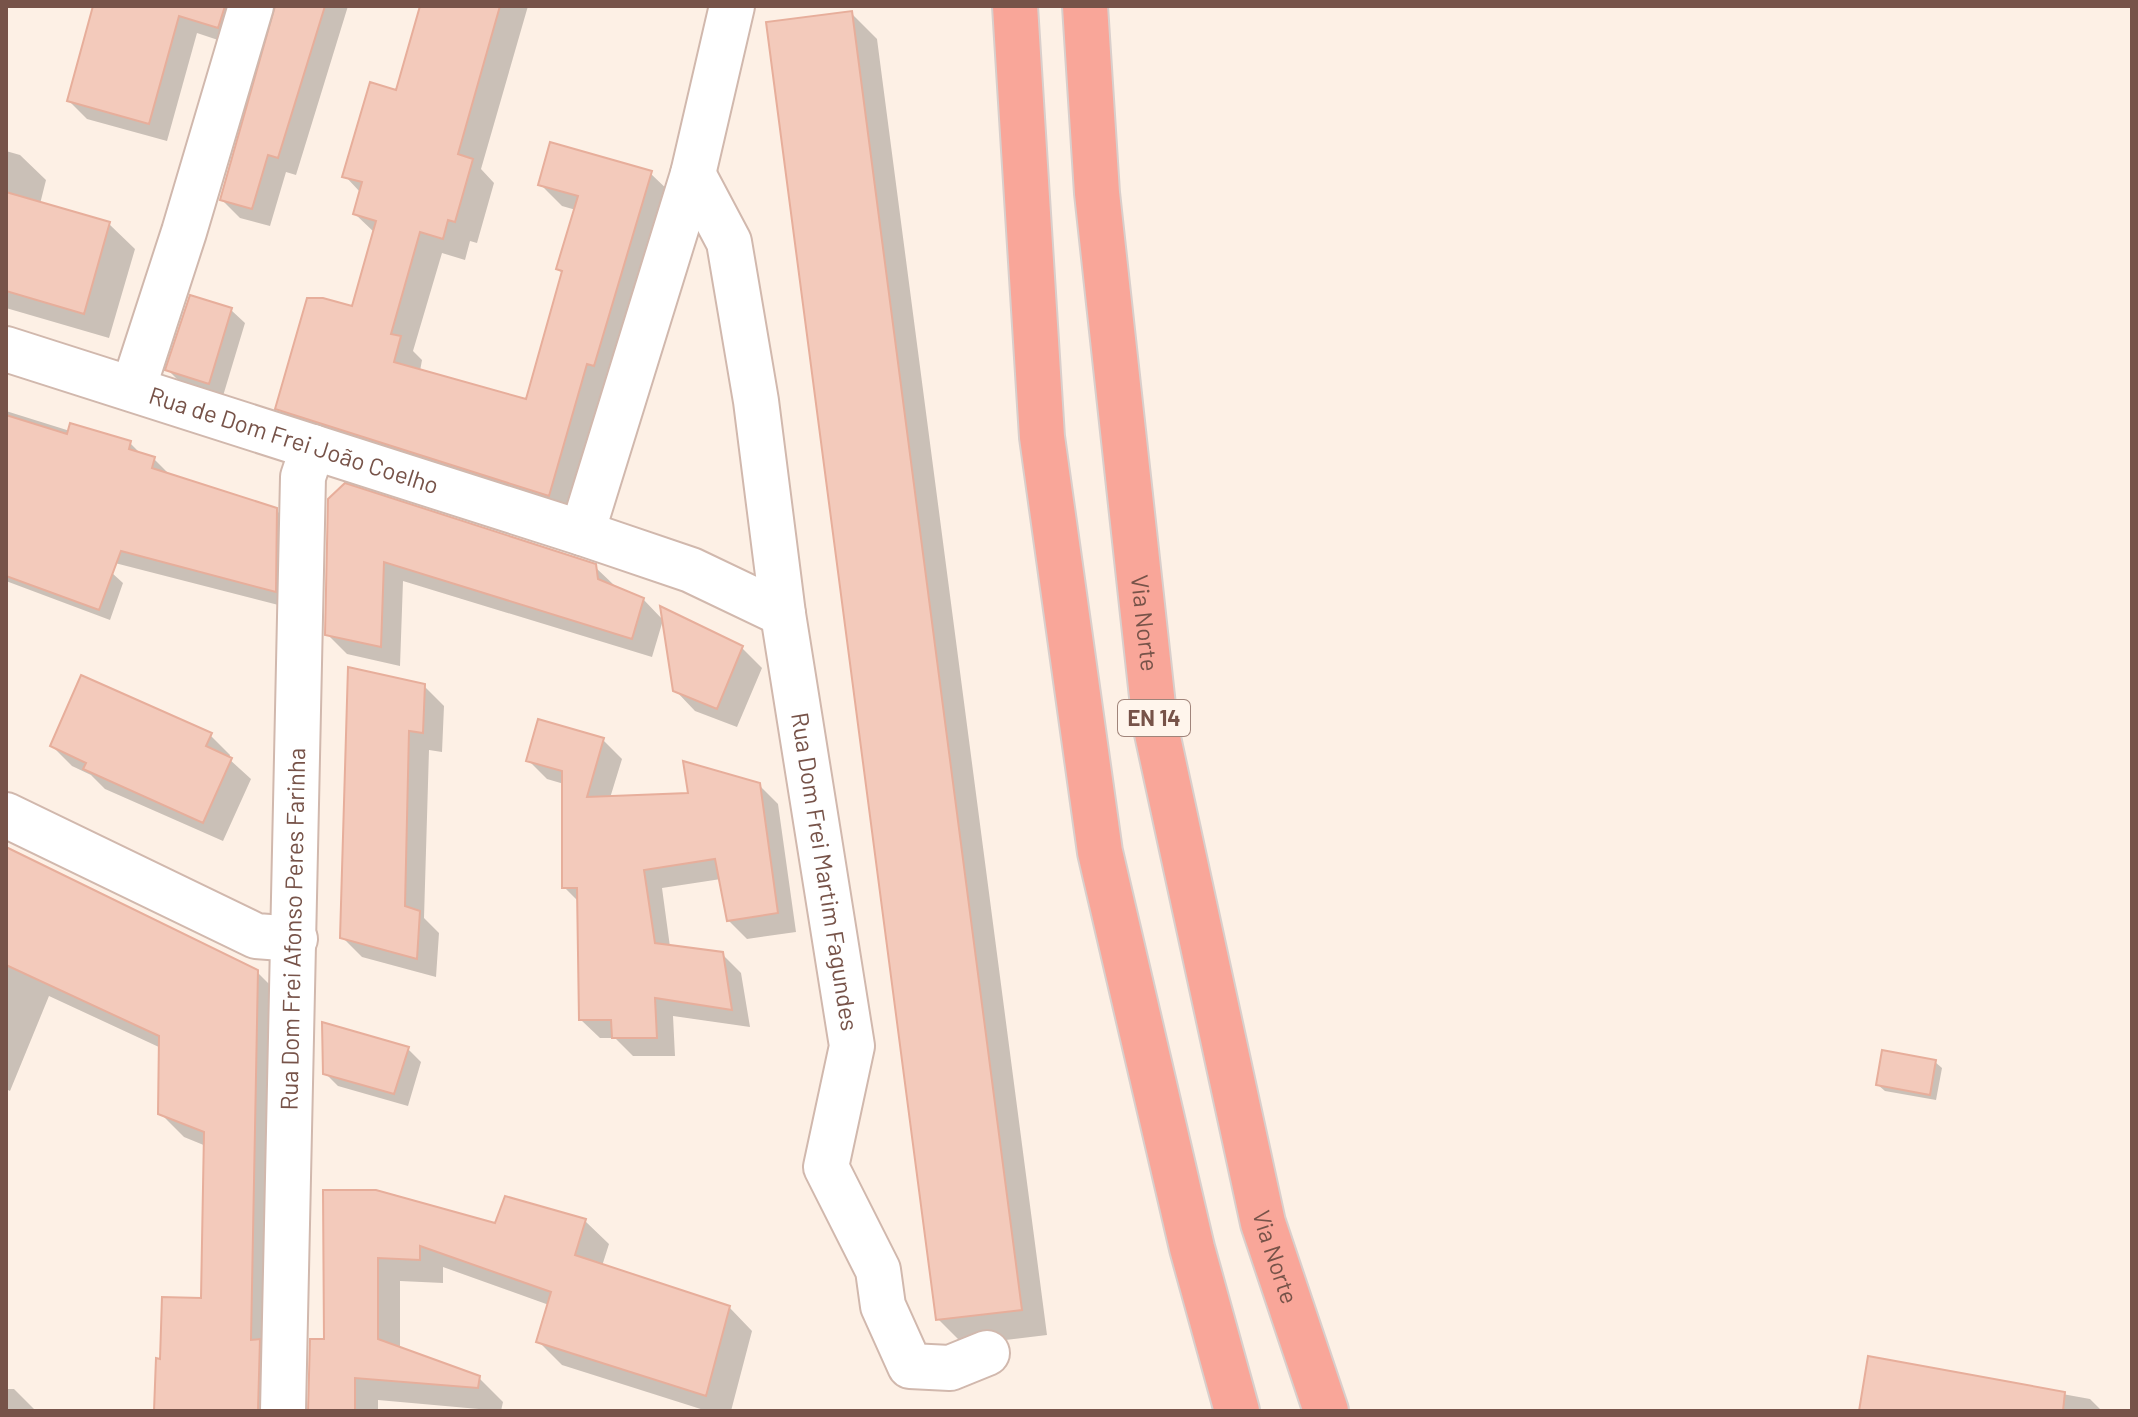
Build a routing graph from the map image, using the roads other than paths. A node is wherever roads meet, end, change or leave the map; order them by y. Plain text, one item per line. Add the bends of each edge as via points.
1 (251, 6) edge
2 (732, 6) edge
3 (1015, 6) edge
4 (1085, 6) edge
5 (693, 174) junction
6 (6, 349) edge
7 (133, 389) junction
8 (313, 447) junction
9 (582, 533) junction
10 (783, 614) junction
11 (6, 815) edge
12 (295, 939) junction
13 (987, 1353) dead end
14 (283, 1411) edge
15 (1237, 1411) edge
16 (1326, 1411) edge

1 - 7 street
2 - 5 street
3 - 15 highway, EN 14 via 1042,437 1100,852 1192,1248
4 - 16 highway, Via Norte / EN 14 via 1097,193 1155,724 1263,1223
5 - 9 street
5 - 10 street, Rua Dom Frei Martim Fagundes via 729,242
6 - 7 street, Rua de Dom Frei João Coelho
7 - 8 street, Rua de Dom Frei João Coelho
8 - 9 street, Rua de Dom Frei João Coelho
8 - 12 street, Rua Dom Frei Afonso Peres Farinha via 303,477
9 - 10 street via 691,570
10 - 13 street, Rua Dom Frei Martim Fagundes via 852,1046 826,1167 878,1270 883,1306 910,1366 950,1368
11 - 12 street via 256,936
12 - 14 street, Rua Dom Frei Afonso Peres Farinha

